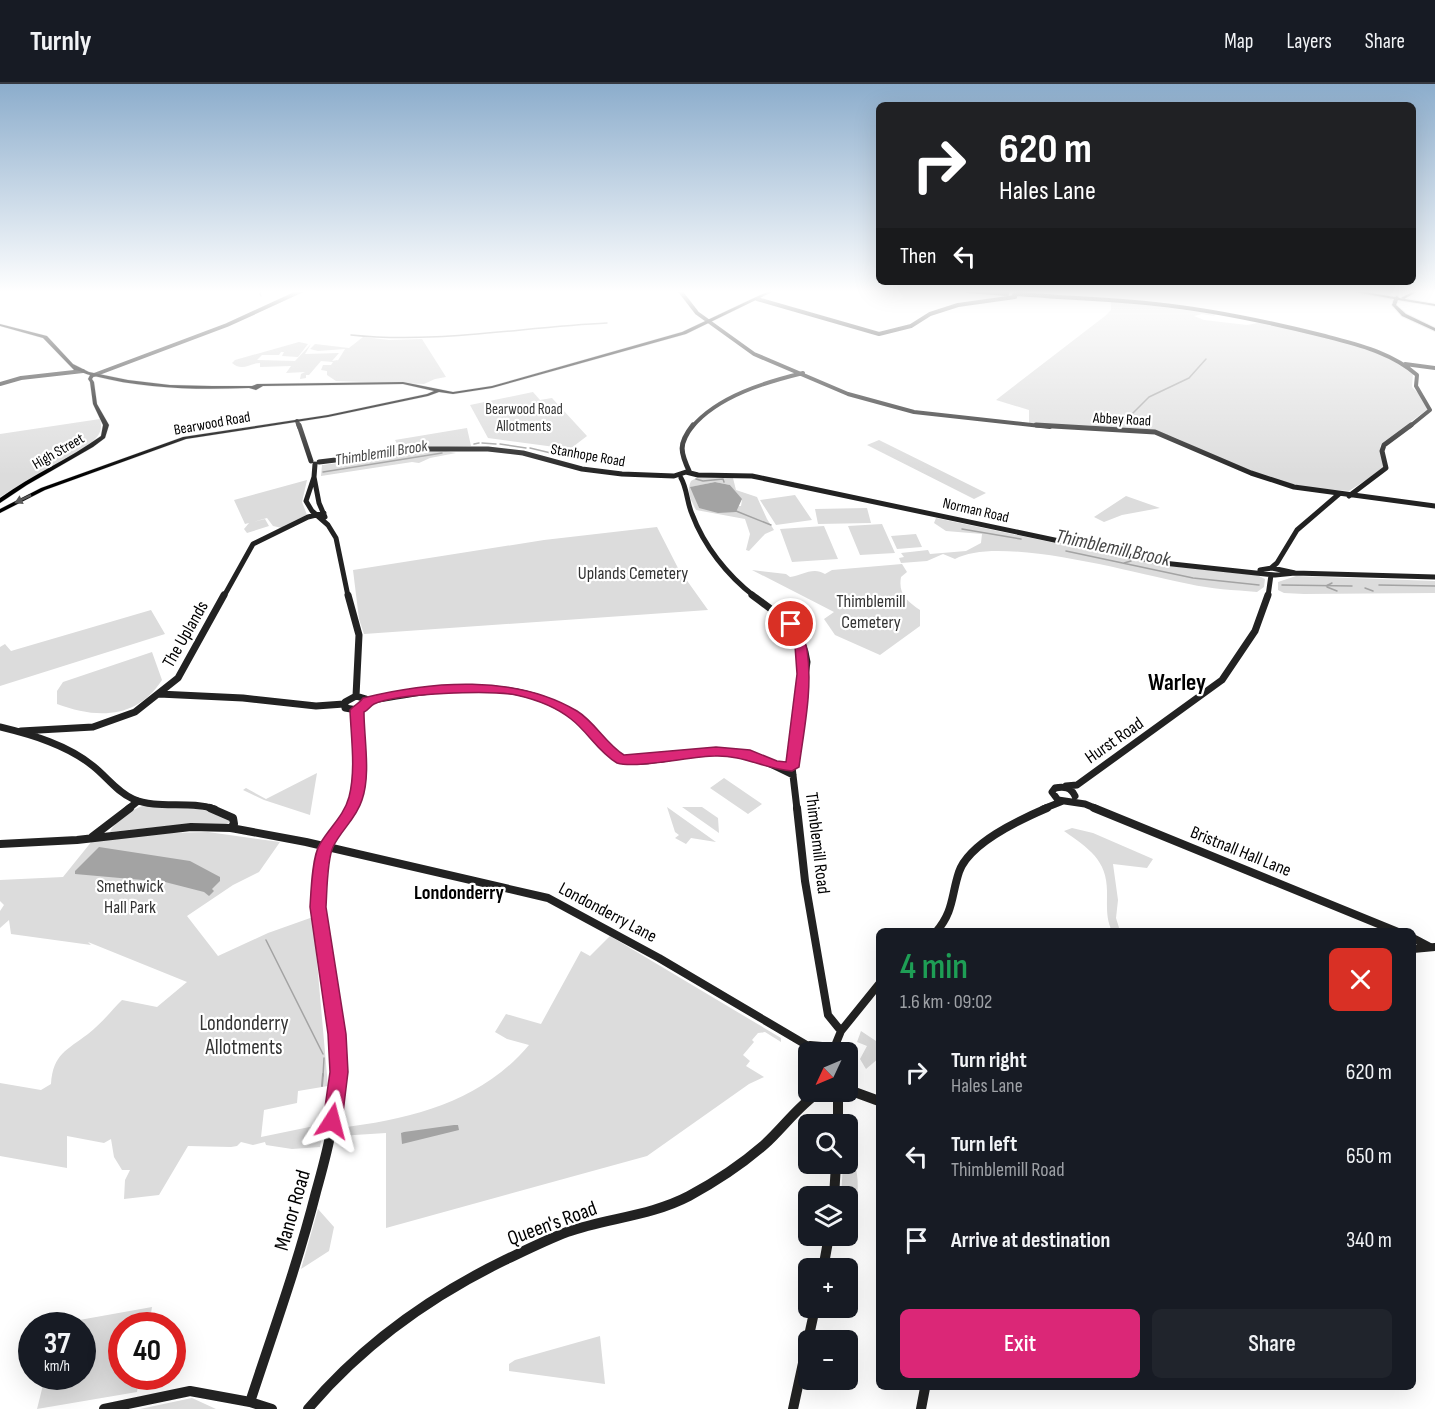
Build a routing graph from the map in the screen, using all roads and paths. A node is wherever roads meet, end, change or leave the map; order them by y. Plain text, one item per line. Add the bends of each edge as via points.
1 (61, 353) edge
2 (157, 353) edge
3 (617, 353) edge
4 (752, 353) edge
5 (1379, 353) edge
6 (1405, 364) junction
7 (1435, 368) edge
8 (81, 372) junction
9 (803, 373) junction
10 (93, 378) junction
11 (0, 384) edge
12 (438, 390) junction
13 (297, 421) junction
14 (315, 462) junction
15 (43, 474) junction
16 (686, 476) junction
17 (314, 477) junction
18 (38, 484) junction
19 (44, 487) junction
20 (1339, 494) junction
21 (1349, 496) junction
22 (2, 499) edge
23 (1435, 506) edge
24 (0, 511) edge
25 (324, 513) junction
26 (316, 515) junction
27 (328, 525) junction
28 (1274, 572) junction
29 (1435, 578) edge
30 (159, 694) junction
31 (356, 696) junction
32 (367, 701) junction
33 (344, 704) junction
34 (357, 710) junction
35 (0, 727) edge
36 (53, 730) junction
37 (21, 731) junction
38 (39, 737) junction
39 (793, 771) junction
40 (1072, 795) junction
41 (1053, 796) junction
42 (138, 801) junction
43 (1042, 808) junction
44 (109, 825) junction
45 (231, 828) junction
46 (105, 836) junction
47 (90, 838) junction
48 (0, 844) edge
49 (325, 847) junction
50 (939, 928) edge
51 (1388, 928) edge
52 (1416, 939) edge
53 (1432, 947) edge
54 (1416, 949) edge
55 (876, 988) edge
56 (828, 1015) junction
57 (847, 1023) junction
58 (841, 1031) junction
59 (804, 1042) edge
60 (837, 1042) edge
61 (858, 1091) edge
62 (876, 1100) edge
63 (806, 1102) edge
64 (813, 1318) edge
65 (925, 1390) edge
66 (250, 1402) junction
67 (104, 1409) edge
68 (272, 1409) edge
69 (308, 1409) edge
70 (793, 1409) edge
71 (921, 1409) edge

1 - 8 main road
2 - 10 street
3 - 12 main road, Bearwood Road via 464,392
4 - 9 street, Abbey Road
5 - 6 street
6 - 7 street
6 - 21 street via 1417,375 1416,386 1430,410 1384,444 1386,468
8 - 10 main road
8 - 11 street
9 - 16 street, Thimblemill Road via 732,397 701,417 683,440
9 - 20 street, Abbey Road via 848,394 914,412 1060,428 1155,432 1272,480 1305,490
10 - 12 main road via 212,388 399,383
10 - 15 main road, High Street via 106,425 103,437
12 - 13 main road, Bearwood Road via 431,395
13 - 14 street
13 - 19 main road, Bearwood Road via 185,438
14 - 16 street, Stanhope Road via 426,449 488,449 593,470
14 - 17 street
15 - 18 main road via 36,481
15 - 22 main road, High Street
16 - 28 street, Norman Road via 752,476 1163,563
16 - 39 street, Thimblemill Road via 685,495 701,537 739,584 798,631 805,645 807,662
17 - 25 street
17 - 26 street via 306,501
18 - 19 main road
18 - 22 main road via 24,485
19 -> 24 main road, Bearwood Road
20 - 21 street, Abbey Road
20 - 28 street, Hurst Road via 1297,530
21 - 23 street, Abbey Road
25 - 26 street, The Uplands
25 - 27 street
26 - 27 street
26 - 30 street, The Uplands via 253,544 182,673
27 - 31 street via 336,538 358,635
28 - 29 street, Norman Road
28 - 40 street, Hurst Road via 1258,623 1237,662 1222,680
30 - 33 street via 322,706
30 - 36 street, The Uplands via 135,712 113,721
31 - 32 street
31 - 33 street
32 - 34 street
32 - 39 street via 465,689 516,691 546,700 575,716 622,760 716,751 750,755
33 - 34 street via 347,709
34 - 49 street, Manor Road via 356,797 349,815
35 - 37 street
36 - 37 street, The Uplands
36 - 38 street, The Uplands
37 - 38 street
38 - 42 street via 74,753
39 - 56 street, Thimblemill Road via 805,881
40 - 41 street
40 - 41 street via 1063,787 1054,789
40 - 43 street
40 - 51 street, Bristnall Hall Lane via 1085,804
41 - 43 street
42 - 44 street
42 - 45 street via 216,808 233,818
43 - 50 street via 1012,824 964,862 951,912
44 - 46 street
44 - 47 street
45 - 46 street, Londonderry Lane via 191,827
45 - 49 street, Londonderry Lane
46 - 47 street, Londonderry Lane
47 - 48 street, Londonderry Lane
49 - 59 street, Londonderry Lane via 548,898
49 - 66 street, Manor Road via 318,907 334,1006 337,1090 327,1152 306,1231
52 - 53 street
53 - 54 street
55 - 57 street
56 - 57 street
56 - 58 street, Thimblemill Road
57 - 58 street
58 - 60 street
61 - 62 street
63 - 69 street, Queen's Road via 763,1146 688,1197 537,1245 439,1294 357,1356
64 - 70 street
65 - 71 street
66 - 67 street via 190,1391
66 - 68 street

